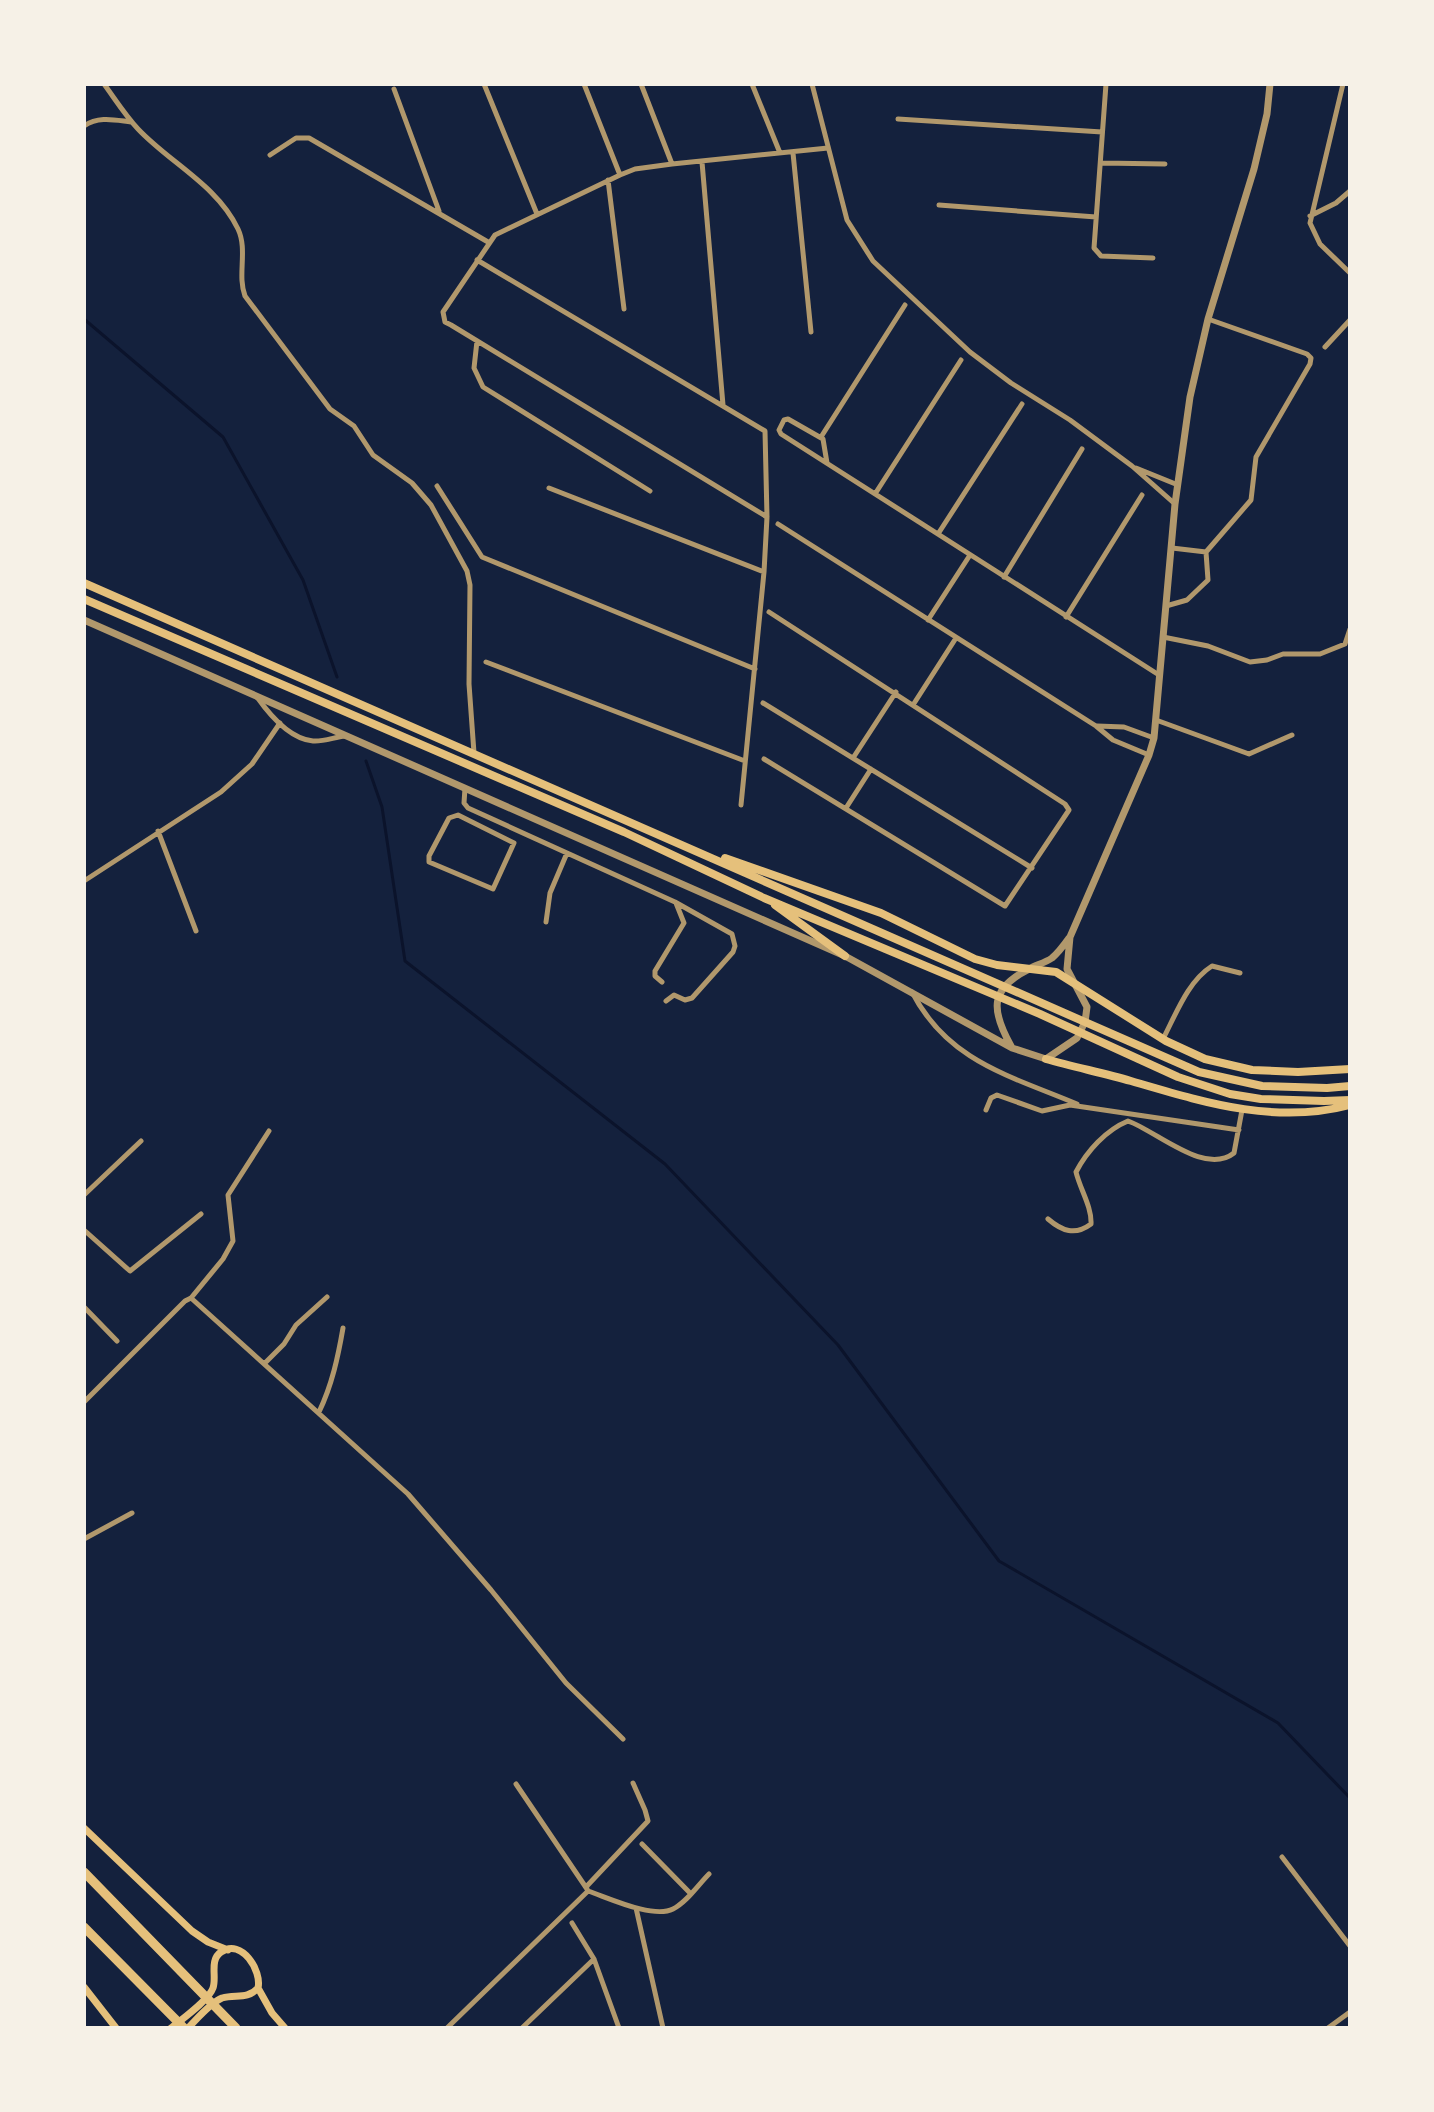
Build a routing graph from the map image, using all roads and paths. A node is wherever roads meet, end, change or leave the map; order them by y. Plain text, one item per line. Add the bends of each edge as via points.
1 (104, 84) edge
2 (484, 84) edge
3 (584, 84) edge
4 (641, 84) edge
5 (752, 84) edge
6 (812, 84) edge
7 (1106, 84) edge
8 (1270, 84) edge
9 (1343, 84) edge
10 (394, 89) dead end
11 (898, 119) dead end
12 (132, 122) junction
13 (84, 126) edge
14 (1102, 132) junction
15 (828, 148) junction
16 (780, 153) junction
17 (793, 153) junction
18 (270, 155) dead end
19 (702, 162) junction
20 (1102, 163) junction
21 (672, 164) junction
22 (1165, 164) dead end
23 (620, 175) junction
24 (608, 180) junction
25 (1350, 191) edge
26 (939, 205) dead end
27 (439, 212) junction
28 (537, 214) junction
29 (1310, 216) junction
30 (1096, 217) junction
31 (488, 242) junction
32 (1153, 258) dead end
33 (477, 260) junction
34 (1350, 273) edge
35 (905, 305) dead end
36 (624, 309) dead end
37 (1208, 319) junction
38 (1350, 320) edge
39 (811, 332) dead end
40 (477, 341) junction
41 (1325, 347) dead end
42 (961, 360) dead end
43 (1022, 404) dead end
44 (723, 406) junction
45 (821, 437) junction
46 (1082, 449) dead end
47 (827, 463) junction
48 (1132, 466) junction
49 (1178, 485) junction
50 (437, 486) dead end
51 (549, 488) dead end
52 (650, 491) dead end
53 (875, 494) junction
54 (1142, 495) dead end
55 (1175, 504) junction
56 (767, 517) junction
57 (778, 524) dead end
58 (938, 534) junction
59 (1172, 548) junction
60 (1206, 552) junction
61 (970, 555) junction
62 (764, 572) junction
63 (1004, 577) junction
64 (84, 583) edge
65 (84, 599) edge
66 (1166, 606) junction
67 (769, 612) dead end
68 (1066, 617) junction
69 (84, 620) edge
70 (928, 620) junction
71 (1350, 629) edge
72 (1163, 637) junction
73 (956, 638) junction
74 (486, 662) dead end
75 (755, 669) junction
76 (1159, 675) junction
77 (896, 692) junction
78 (256, 696) junction
79 (763, 703) dead end
80 (913, 705) junction
81 (1156, 720) junction
82 (280, 723) junction
83 (1096, 726) junction
84 (1292, 735) dead end
85 (348, 736) junction
86 (1154, 738) junction
87 (474, 753) junction
88 (1149, 755) junction
89 (853, 758) junction
90 (764, 759) dead end
91 (745, 761) junction
92 (871, 769) junction
93 (465, 787) junction
94 (741, 805) dead end
95 (846, 808) junction
96 (487, 816) junction
97 (482, 826) junction
98 (158, 831) junction
99 (671, 839) junction
100 (567, 853) junction
101 (1032, 868) junction
102 (84, 881) edge
103 (764, 898) junction
104 (675, 902) junction
105 (546, 922) dead end
106 (196, 931) dead end
107 (1070, 937) junction
108 (845, 956) junction
109 (1031, 968) junction
110 (1240, 973) dead end
111 (662, 982) dead end
112 (1074, 983) junction
113 (911, 991) junction
114 (666, 1001) dead end
115 (1163, 1039) junction
116 (1012, 1048) junction
117 (1046, 1059) junction
118 (1350, 1069) edge
119 (1350, 1086) edge
120 (1350, 1102) edge
121 (1084, 1107) junction
122 (986, 1110) dead end
123 (1242, 1110) junction
124 (1239, 1130) junction
125 (269, 1131) dead end
126 (141, 1141) dead end
127 (84, 1195) edge
128 (201, 1214) dead end
129 (1048, 1219) dead end
130 (84, 1230) edge
131 (327, 1297) dead end
132 (191, 1298) junction
133 (84, 1307) edge
134 (343, 1328) dead end
135 (117, 1341) dead end
136 (265, 1363) junction
137 (84, 1402) edge
138 (319, 1412) junction
139 (132, 1513) dead end
140 (84, 1539) edge
141 (623, 1739) dead end
142 (633, 1783) dead end
143 (516, 1784) dead end
144 (84, 1828) edge
145 (642, 1844) dead end
146 (1282, 1857) dead end
147 (84, 1872) edge
148 (709, 1874) dead end
149 (587, 1889) junction
150 (690, 1893) junction
151 (636, 1908) junction
152 (572, 1923) dead end
153 (84, 1927) edge
154 (1350, 1946) edge
155 (228, 1950) junction
156 (594, 1959) junction
157 (84, 1987) edge
158 (258, 1988) junction
159 (1350, 2012) edge
160 (116, 2028) edge
161 (171, 2028) edge
162 (186, 2028) edge
163 (236, 2028) edge
164 (285, 2028) edge
165 (447, 2028) edge
166 (522, 2028) edge
167 (619, 2028) edge
168 (663, 2028) edge
169 (1328, 2028) edge

1 - 12 street
2 - 28 street
3 - 23 street
4 - 21 street
5 - 16 street
6 - 15 street
7 - 14 street
8 - 37 street via 1254,169
9 - 29 street
10 - 27 street
11 - 14 street
12 - 13 street via 95,120
12 - 87 street via 224,206 240,234 245,296 330,409 354,426 373,455 412,483 431,505 467,571
14 - 20 street
15 - 17 street
15 - 48 street via 847,220 873,261 970,352
16 - 17 street
16 - 19 street
17 - 39 street
18 - 27 street via 296,138 309,138
19 - 21 street
19 - 44 street
20 - 22 street
20 - 30 street
21 - 23 street
23 - 24 street
24 - 28 street
24 - 36 street
25 - 29 street
26 - 30 street
27 - 31 street
28 - 31 street
29 - 34 street via 1315,237
30 - 32 street via 1096,254
31 - 33 street
33 - 40 street via 443,317
33 - 44 street
35 - 45 street
37 - 49 street
37 - 60 street via 1311,358 1256,457 1251,500
38 - 41 street
40 - 52 street via 474,368 483,387
40 - 56 street
42 - 53 street
43 - 58 street
44 - 56 street via 765,431
45 - 47 street
45 - 47 street via 788,419 779,430
46 - 63 street
47 - 53 street
48 - 49 street
48 - 55 street
49 - 55 street
50 - 75 street via 482,557
51 - 62 street
53 - 58 street
54 - 68 street
55 - 59 street
56 - 62 street
57 - 70 street
58 - 61 street
59 - 60 street
59 - 66 street
60 - 66 street via 1208,580 1187,600
61 - 63 street
61 - 70 street
62 - 75 street
63 - 68 street
64 - 87 main road
65 - 103 main road via 624,832
66 - 72 street
67 - 77 street
68 - 76 street
69 - 78 street
70 - 73 street
71 - 72 street via 1345,644 1334,651 1283,654 1257,662
72 - 76 street
73 - 80 street
73 - 83 street
74 - 91 street
75 - 91 street
76 - 81 street
77 - 80 street
77 - 89 street
78 - 82 street
78 - 85 street
79 - 89 street
80 - 101 street via 1065,804 1067,815
81 - 84 street via 1249,754
81 - 86 street
82 - 85 street via 310,741
82 - 98 street via 238,778
83 - 86 street via 1124,727
83 - 88 street via 1113,740
85 - 93 street
86 - 88 street
87 - 99 main road
88 - 107 street
89 - 92 street
90 - 95 street
91 - 94 street
92 - 95 street
92 - 101 street
93 - 96 street via 464,803
93 - 108 street
95 - 101 street via 999,905 1009,903
96 - 97 street
96 - 100 street
97 - 97 street via 514,843 495,887 429,862 450,816
98 - 102 street
98 - 106 street
99 - 109 main road via 881,913 975,959
99 - 119 main road via 1199,1072 1262,1086
100 - 104 street
100 - 105 street via 550,893
103 - 108 main road
103 - 120 main road via 1178,1077 1261,1099
104 - 111 street via 684,923 656,969
104 - 114 street via 727,929 735,946 692,998 674,995
107 - 109 street via 1052,958
107 - 112 street via 1066,962
108 - 113 street
109 - 112 main road via 1056,972
109 - 116 street via 1013,978 995,1003 999,1025
110 - 115 street via 1212,966 1202,972
112 - 115 main road
112 - 117 street via 1087,1007 1085,1022 1077,1038
113 - 116 street
113 - 121 street via 931,1022 974,1060
115 - 118 main road via 1205,1059 1252,1070
116 - 117 street
117 - 123 main road
120 - 123 main road via 1323,1112
121 - 122 street via 1042,1111 997,1095
121 - 124 street
123 - 124 street
124 - 129 street via 1234,1153 1208,1161 1143,1127 1128,1121 1119,1125 1076,1172 1091,1224 1075,1232
125 - 132 street via 228,1195 233,1241
126 - 127 street
128 - 130 street via 130,1271
131 - 136 street
132 - 136 street
132 - 137 street
133 - 135 street
134 - 138 street via 331,1385
136 - 138 street
138 - 141 street via 408,1494 566,1683
139 - 140 street
142 - 149 street via 648,1821
143 - 149 street
144 - 155 main road via 192,1931
145 - 150 street
146 - 154 street
147 - 163 highway
148 - 150 street
149 - 151 street
149 - 165 street
150 - 151 street via 672,1909
151 - 168 street
152 - 156 street
153 - 162 highway
155 - 158 main road via 241,1952 255,1966
155 - 161 main road via 216,1958 209,1995
156 - 166 street
156 - 167 street
157 - 160 main road
158 - 162 main road via 248,1996 217,2001
158 - 164 main road
159 - 169 street

